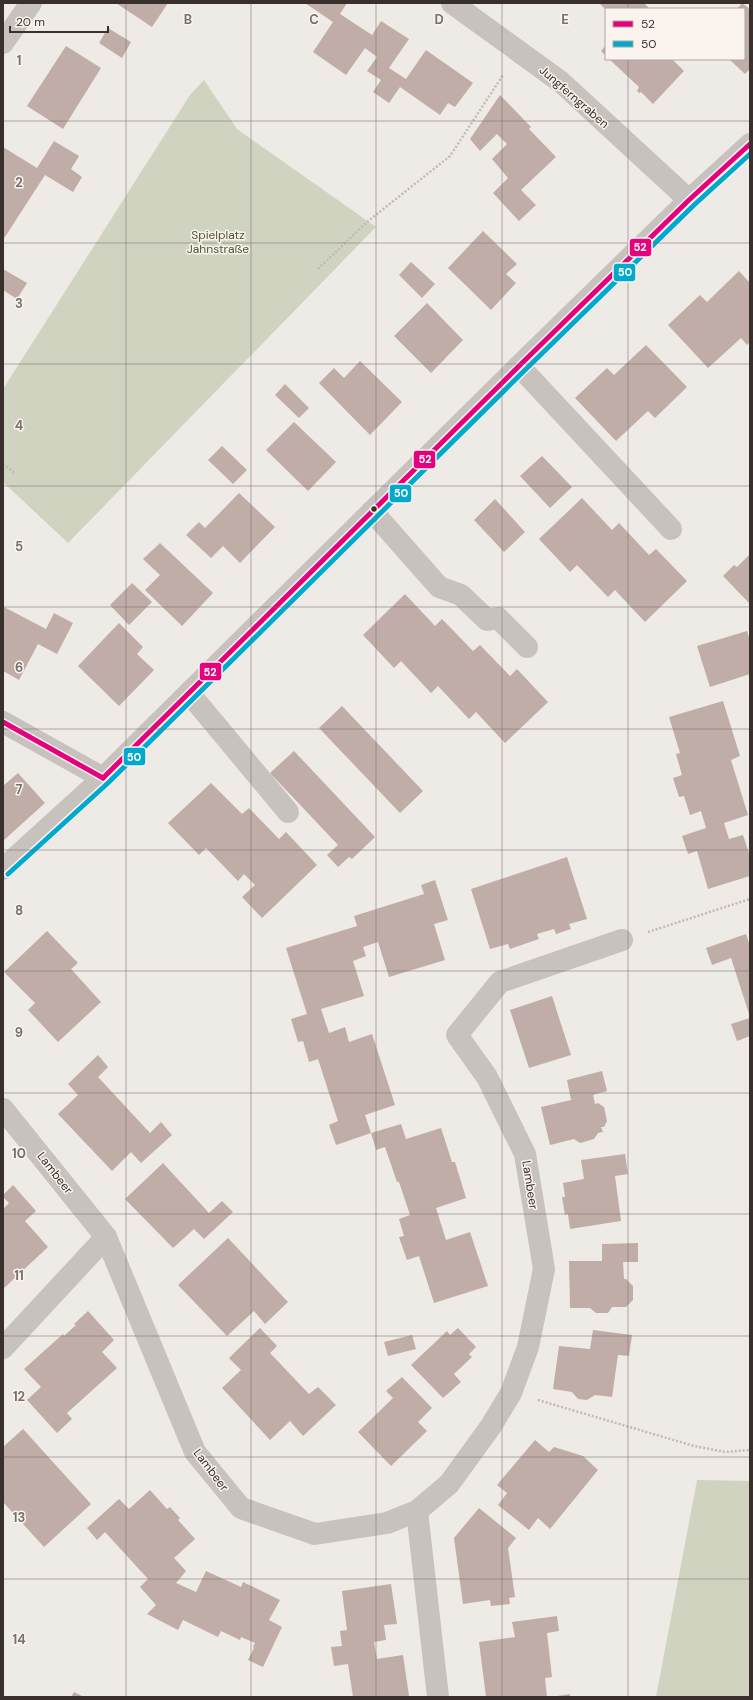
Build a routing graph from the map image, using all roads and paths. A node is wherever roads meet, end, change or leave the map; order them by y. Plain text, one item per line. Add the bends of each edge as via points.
1 (31, 3) edge
2 (452, 3) edge
3 (3, 43) edge
4 (518, 51) junction
5 (750, 144) edge
6 (689, 200) junction
7 (318, 269) dead end
8 (519, 366) junction
9 (3, 464) edge
10 (15, 473) dead end
11 (372, 511) junction
12 (671, 529) dead end
13 (527, 647) dead end
14 (189, 693) junction
15 (3, 722) edge
16 (103, 778) junction
17 (288, 812) dead end
18 (3, 869) edge
19 (750, 899) edge
20 (622, 940) joint
21 (3, 1109) edge
22 (106, 1237) junction
23 (3, 1348) edge
24 (511, 1392) junction
25 (750, 1450) edge
26 (417, 1511) junction
27 (438, 1697) edge

1 - 3 street
2 - 4 street, Jungferngraben
4 - 6 street, Jungferngraben via 561,82
4 - 7 path via 450,156 367,222
5 - 6 street
6 - 8 street
8 - 11 street
8 - 12 street
9 - 10 path
11 - 13 street via 439,587 461,595 487,620 498,618
11 - 14 street
14 - 16 street
14 - 17 street
15 - 16 street
16 - 18 street
19 - 20 path
20 - 24 street, Lambeer via 500,982 457,1035 487,1077 525,1154 544,1269 528,1347
21 - 22 street, Lambeer
22 - 23 street
22 - 26 street, Lambeer via 195,1452 241,1508 315,1534 387,1523
24 - 25 path via 694,1446 725,1452
24 - 26 street, Lambeer via 492,1426 449,1484
26 - 27 street

